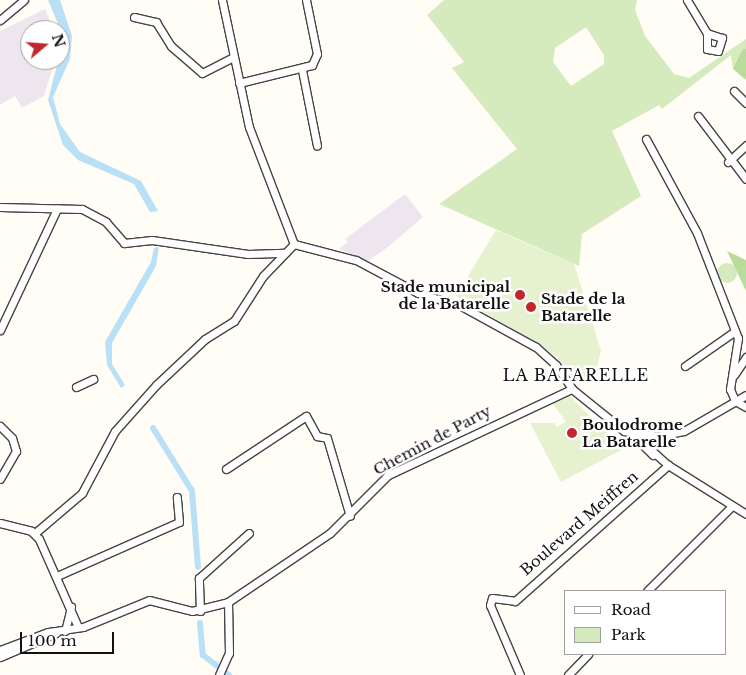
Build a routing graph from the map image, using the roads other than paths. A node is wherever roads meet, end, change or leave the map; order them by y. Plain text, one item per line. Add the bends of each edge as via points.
1 (24, 0) edge
2 (222, 0) edge
3 (306, 0) edge
4 (687, 0) edge
5 (134, 17) dead end
6 (0, 20) edge
7 (706, 33) dead end
8 (233, 57) junction
9 (302, 70) junction
10 (239, 83) junction
11 (734, 91) dead end
12 (746, 103) edge
13 (698, 116) dead end
14 (646, 139) dead end
15 (746, 145) edge
16 (318, 146) dead end
17 (728, 162) junction
18 (746, 179) edge
19 (0, 207) edge
20 (57, 209) junction
21 (294, 244) junction
22 (285, 254) junction
23 (0, 330) edge
24 (735, 331) junction
25 (746, 357) edge
26 (685, 366) dead end
27 (734, 375) junction
28 (93, 379) dead end
29 (76, 387) dead end
30 (572, 388) junction
31 (746, 395) edge
32 (735, 402) junction
33 (746, 408) edge
34 (0, 426) edge
35 (631, 433) junction
36 (646, 435) junction
37 (665, 462) junction
38 (226, 470) dead end
39 (0, 479) edge
40 (177, 497) dead end
41 (732, 506) junction
42 (746, 514) edge
43 (350, 516) junction
44 (0, 523) edge
45 (35, 533) junction
46 (249, 533) dead end
47 (57, 576) junction
48 (648, 590) edge
49 (228, 602) junction
50 (71, 606) junction
51 (199, 611) junction
52 (78, 627) junction
53 (66, 631) junction
54 (56, 632) junction
55 (0, 650) edge
56 (587, 655) edge
57 (0, 656) edge
58 (219, 675) edge
59 (520, 675) edge
60 (568, 675) edge

1 - 6 street
2 - 8 street
3 - 9 street via 317,54 312,65
4 - 7 street
5 - 8 street via 156,22 170,46 202,72
8 - 10 street
9 - 10 street
9 - 16 street
10 - 21 street via 249,127
11 - 12 street
13 - 17 street
14 - 24 street via 697,233
15 - 17 street
17 - 18 street
19 - 20 street
20 - 22 street via 82,209 106,222 124,243 152,240 248,254
20 - 23 street
21 - 22 street
21 - 30 street via 356,260 418,293 461,306 536,347 556,365
22 - 45 street via 234,321 205,339 115,431 82,493
24 - 26 street
24 - 27 street
25 - 27 street
27 - 32 street via 730,389
28 - 29 street
30 - 35 street via 609,423
30 - 43 street, Chemin de Party via 388,475
31 - 32 street
32 - 33 street
32 - 36 street via 684,431
34 - 39 street via 8,432 16,451
35 - 36 street
35 - 37 street via 640,446
36 - 37 street via 646,444
37 - 41 street
37 - 59 street, Boulevard Meiffren via 510,603 496,597 490,605
38 - 43 street via 306,416 317,436 327,438
40 - 47 street via 179,522
41 - 42 street
41 - 48 street
43 - 49 street, Chemin de Party
44 - 45 street
45 - 47 street
46 - 51 street via 199,578
47 - 50 street
49 - 51 street, Chemin de Party
49 - 58 street via 229,653
50 - 52 street
50 - 53 street
51 - 52 street via 149,600
52 - 53 street
53 - 54 street
54 - 55 street
54 - 57 street
56 - 60 street

